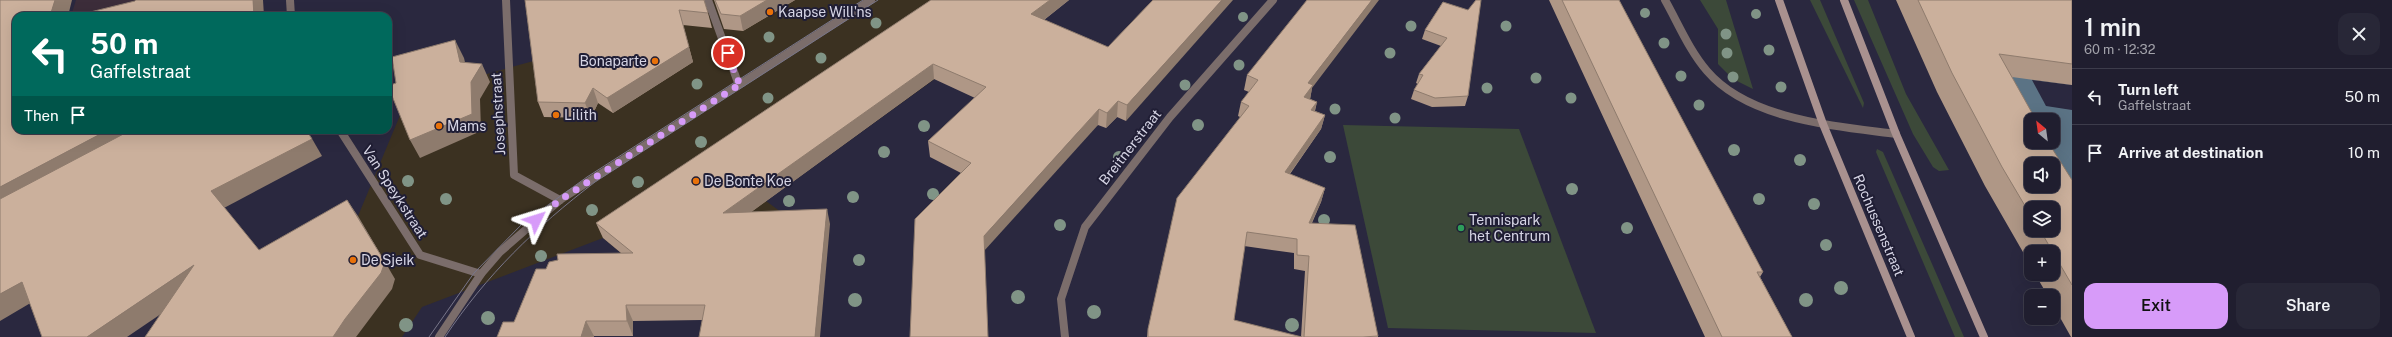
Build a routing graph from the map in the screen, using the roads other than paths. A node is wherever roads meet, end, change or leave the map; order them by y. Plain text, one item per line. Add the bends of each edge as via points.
1 (290, 0) edge
2 (506, 0) edge
3 (708, 0) edge
4 (871, 0) edge
5 (1273, 0) edge
6 (1665, 0) edge
7 (1779, 0) edge
8 (1844, 0) edge
9 (291, 12) edge
10 (742, 83) junction
11 (1823, 124) junction
12 (343, 134) edge
13 (1896, 134) junction
14 (560, 200) junction
15 (481, 274) junction
16 (439, 337) edge
17 (1065, 337) edge
18 (1911, 337) edge
19 (1984, 337) edge

1 - 9 street
2 - 14 street, Josephstraat via 514,175
3 - 10 street via 737,80
4 - 10 street
5 - 17 street, Breitnerstraat via 1170,117 1085,227 1061,299
6 - 11 street via 1707,71 1723,85 1769,110
7 - 11 main road, Rochussenstraat
8 - 13 main road
10 - 14 street
11 - 13 street
11 - 18 main road, Rochussenstraat
12 - 15 street, Van Speykstraat via 420,255
13 - 19 main road
14 - 15 street via 500,252
15 - 16 street

